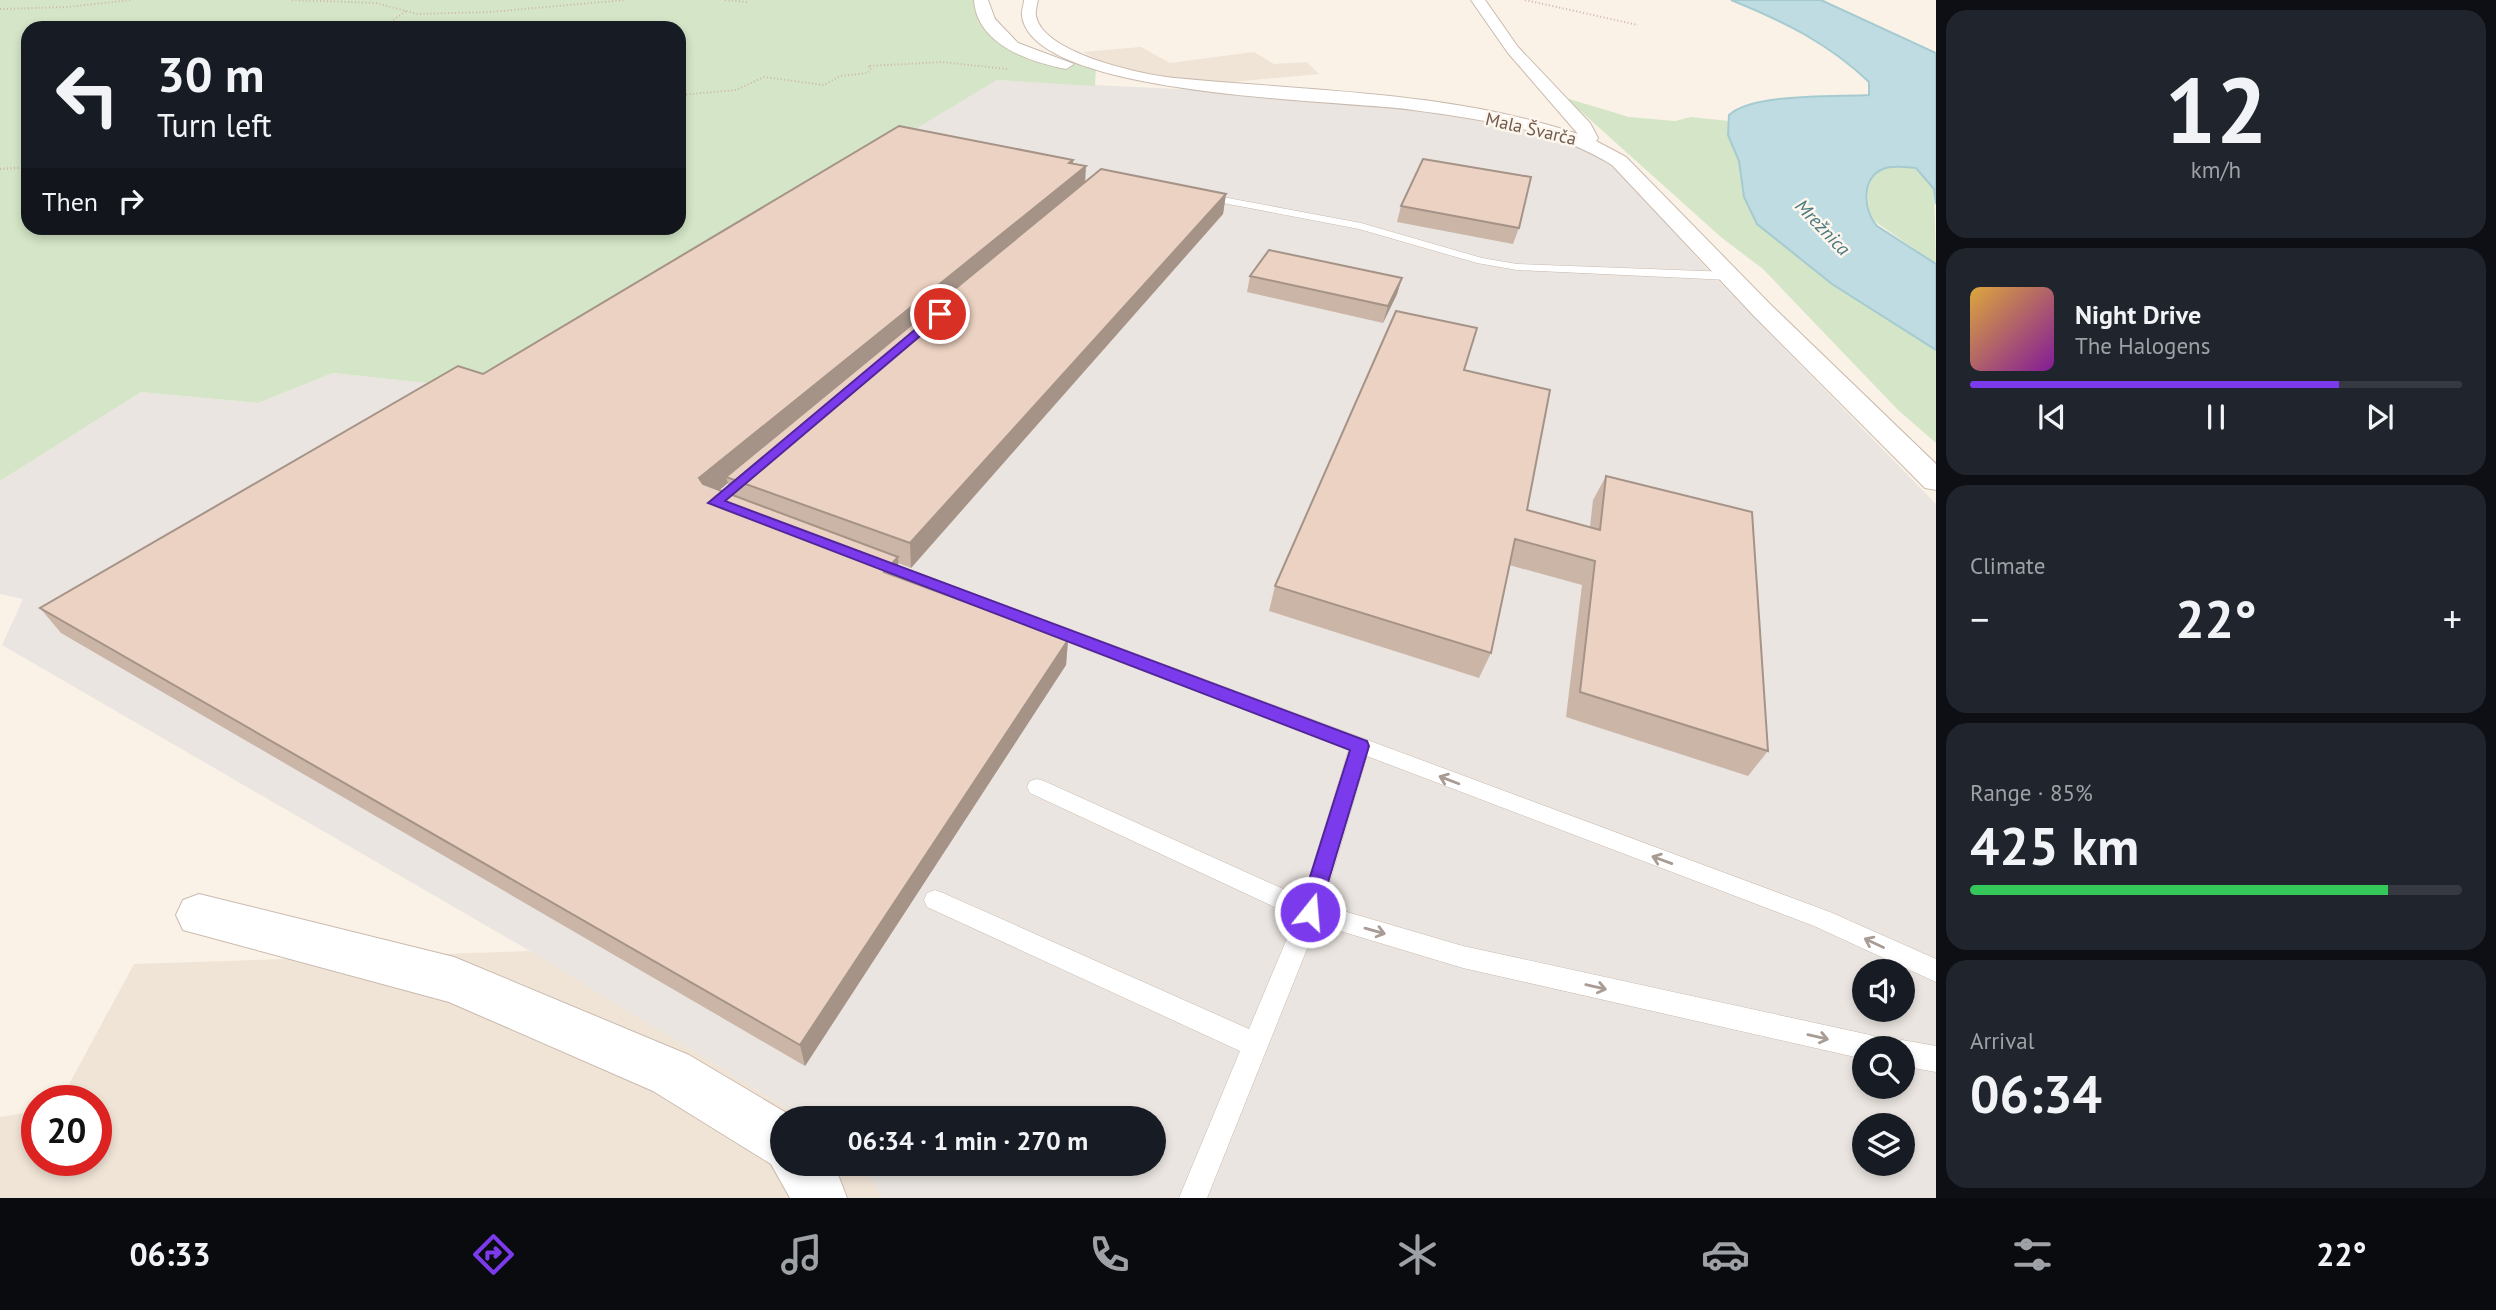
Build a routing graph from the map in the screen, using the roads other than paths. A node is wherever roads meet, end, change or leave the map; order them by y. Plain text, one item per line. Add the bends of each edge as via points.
1 (981, 0) edge
2 (1031, 0) edge
3 (1478, 0) edge
4 (1131, 74) junction
5 (1585, 141) junction
6 (1185, 192) edge
7 (1729, 276) junction
8 (1936, 481) edge
9 (858, 556) edge
10 (1360, 746) junction
11 (1037, 787) dead end
12 (935, 900) dead end
13 (1310, 912) junction
14 (199, 915) dead end
15 (1936, 971) edge
16 (1254, 1044) junction
17 (1852, 1044) edge
18 (1915, 1055) edge
19 (1936, 1059) edge
20 (770, 1134) edge
21 (808, 1176) edge
22 (819, 1198) edge
23 (1193, 1198) edge

1 - 4 street via 981,9 1001,40 1021,52
2 - 4 street, Mala Švarča via 1031,26 1042,38 1069,54
3 - 5 street via 1513,50 1584,127 1589,138
4 - 5 street, Mala Švarča via 1150,80 1440,108
5 - 7 street, Mala Švarča via 1619,161
6 - 7 lane via 1361,226 1517,267
7 - 8 street, Mala Švarča
9 - 10 lane
10 - 13 lane
15 -> 10 lane via 1822,919
11 - 13 lane
12 - 16 lane
13 - 16 lane
13 -> 17 lane via 1463,957
14 - 20 street via 454,980 671,1073
16 - 23 lane
18 - 19 lane
21 - 22 street

